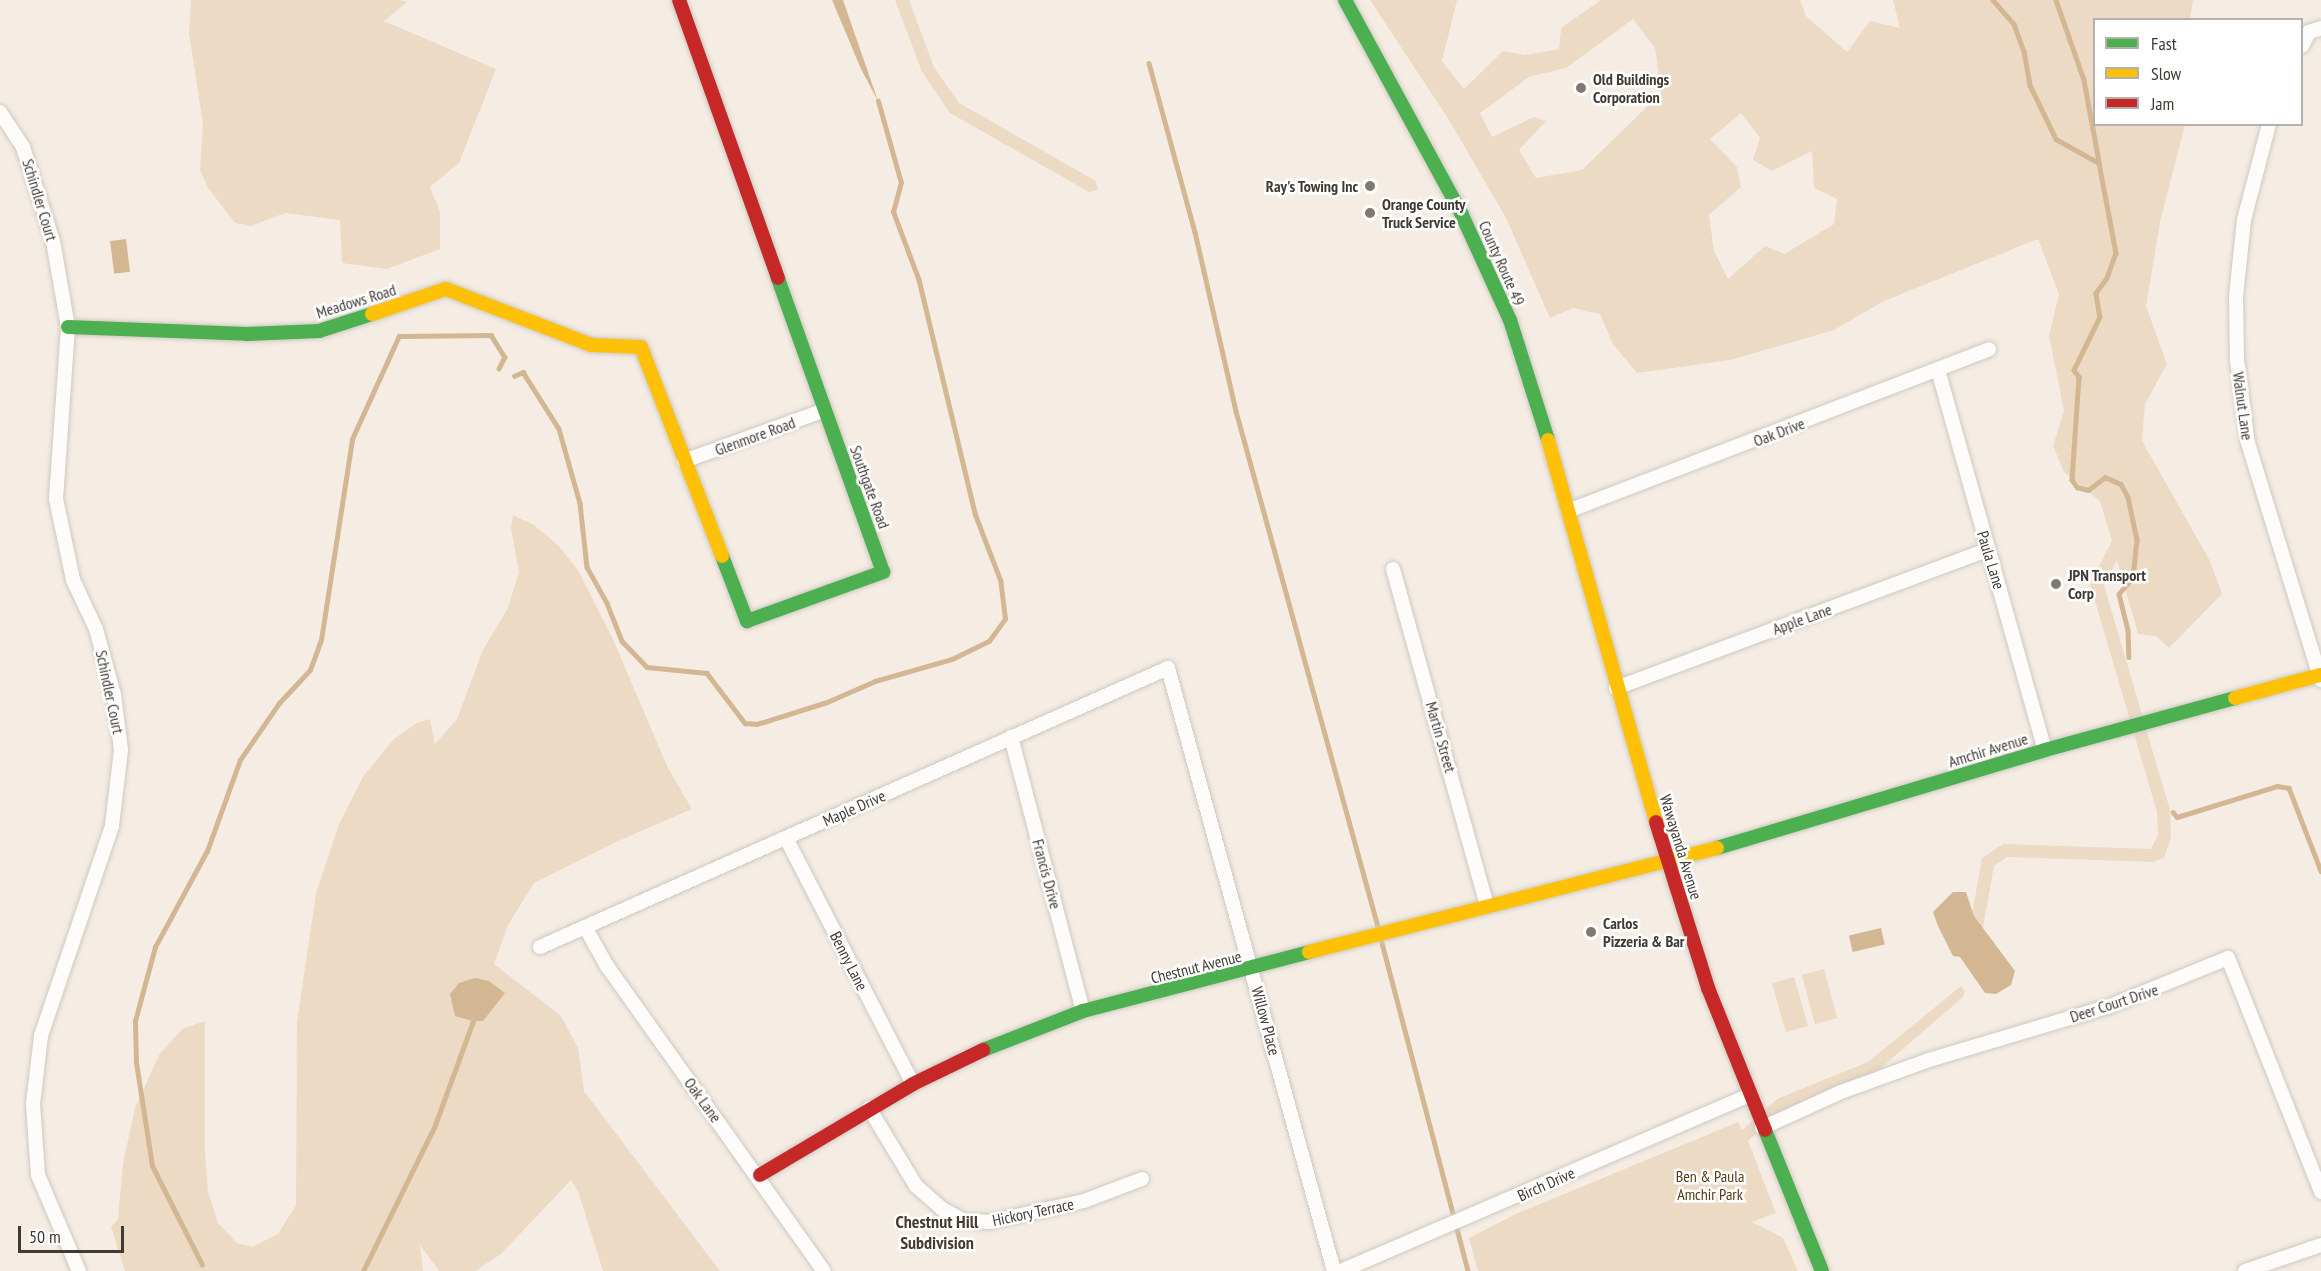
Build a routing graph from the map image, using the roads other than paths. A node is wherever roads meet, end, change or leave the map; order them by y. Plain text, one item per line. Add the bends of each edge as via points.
1 (679, 0) edge
2 (1345, 0) edge
3 (2321, 28) edge
4 (2303, 42) edge
5 (0, 112) edge
6 (2268, 126) edge
7 (68, 327) junction
8 (640, 346) joint
9 (1989, 349) dead end
10 (1938, 370) junction
11 (825, 410) junction
12 (1543, 422) joint
13 (684, 461) junction
14 (1568, 511) junction
15 (1988, 550) junction
16 (1393, 569) dead end
17 (1168, 668) joint
18 (2320, 677) edge
19 (1616, 688) junction
20 (1011, 737) junction
21 (2045, 750) junction
22 (786, 838) junction
23 (1668, 863) junction
24 (1487, 905) junction
25 (585, 927) junction
26 (540, 947) dead end
27 (1252, 970) junction
28 (1083, 1011) junction
29 (913, 1084) junction
30 (1749, 1095) junction
31 (869, 1108) junction
32 (1762, 1128) junction
33 (759, 1175) junction
34 (1142, 1179) dead end
35 (2321, 1192) edge
36 (2321, 1245) edge
37 (79, 1271) edge
38 (824, 1271) edge
39 (1334, 1271) edge
40 (1341, 1271) edge
41 (1822, 1271) edge
42 (2245, 1271) edge

1 - 11 street, Southgate Road
2 - 12 street, County Route 49 via 1465,220 1510,320
3 - 4 street via 2309,32
5 - 7 street, Schindler Court via 23,147 40,192
6 - 18 street, Walnut Lane via 2244,220 2236,296 2237,360 2248,443
7 - 8 street, Meadows Road via 247,334 319,331 446,289 591,345
7 - 37 street, Schindler Court via 56,499 73,580 96,629 114,695 121,750 112,826 41,1036 33,1104 38,1175
8 - 13 street, Southgate Road
9 - 10 street, Oak Drive
10 - 14 street, Oak Drive
10 - 15 street, Paula Lane
11 - 13 street, Glenmore Road
11 - 13 street, Southgate Road via 883,572 747,621
12 - 14 street, Wawayanda Avenue
14 - 19 street, Wawayanda Avenue
15 - 19 street, Apple Lane
15 - 21 street, Paula Lane
16 - 24 street, Martin Street
17 - 20 street, Maple Drive
17 - 27 street, Willow Place
18 - 21 street, Amchir Avenue
19 - 23 street, Wawayanda Avenue
20 - 22 street, Maple Drive
20 - 28 street, Francis Drive
21 - 23 street, Amchir Avenue
22 - 25 street, Maple Drive
22 - 29 street, Benny Lane
23 - 24 street, Chestnut Avenue via 1638,866
23 - 30 street, Wawayanda Avenue via 1708,988
24 - 27 street, Chestnut Avenue
25 - 26 street, Maple Drive
25 - 33 street, Oak Lane via 607,966
27 - 28 street, Chestnut Avenue
27 - 39 street, Willow Place
28 - 29 street, Chestnut Avenue via 1012,1035
29 - 31 street, Chestnut Avenue
30 - 32 street, Wawayanda Avenue
30 - 40 street, Birch Drive
31 - 33 street, Chestnut Avenue
31 - 34 street, Hickory Terrace via 916,1186 942,1209 965,1221 989,1222 1084,1201
32 - 35 street, Deer Court Drive via 1841,1092 1940,1057 2110,1006 2228,958
32 - 41 street, Wawayanda Avenue
33 - 38 street, Oak Lane
36 - 42 street

